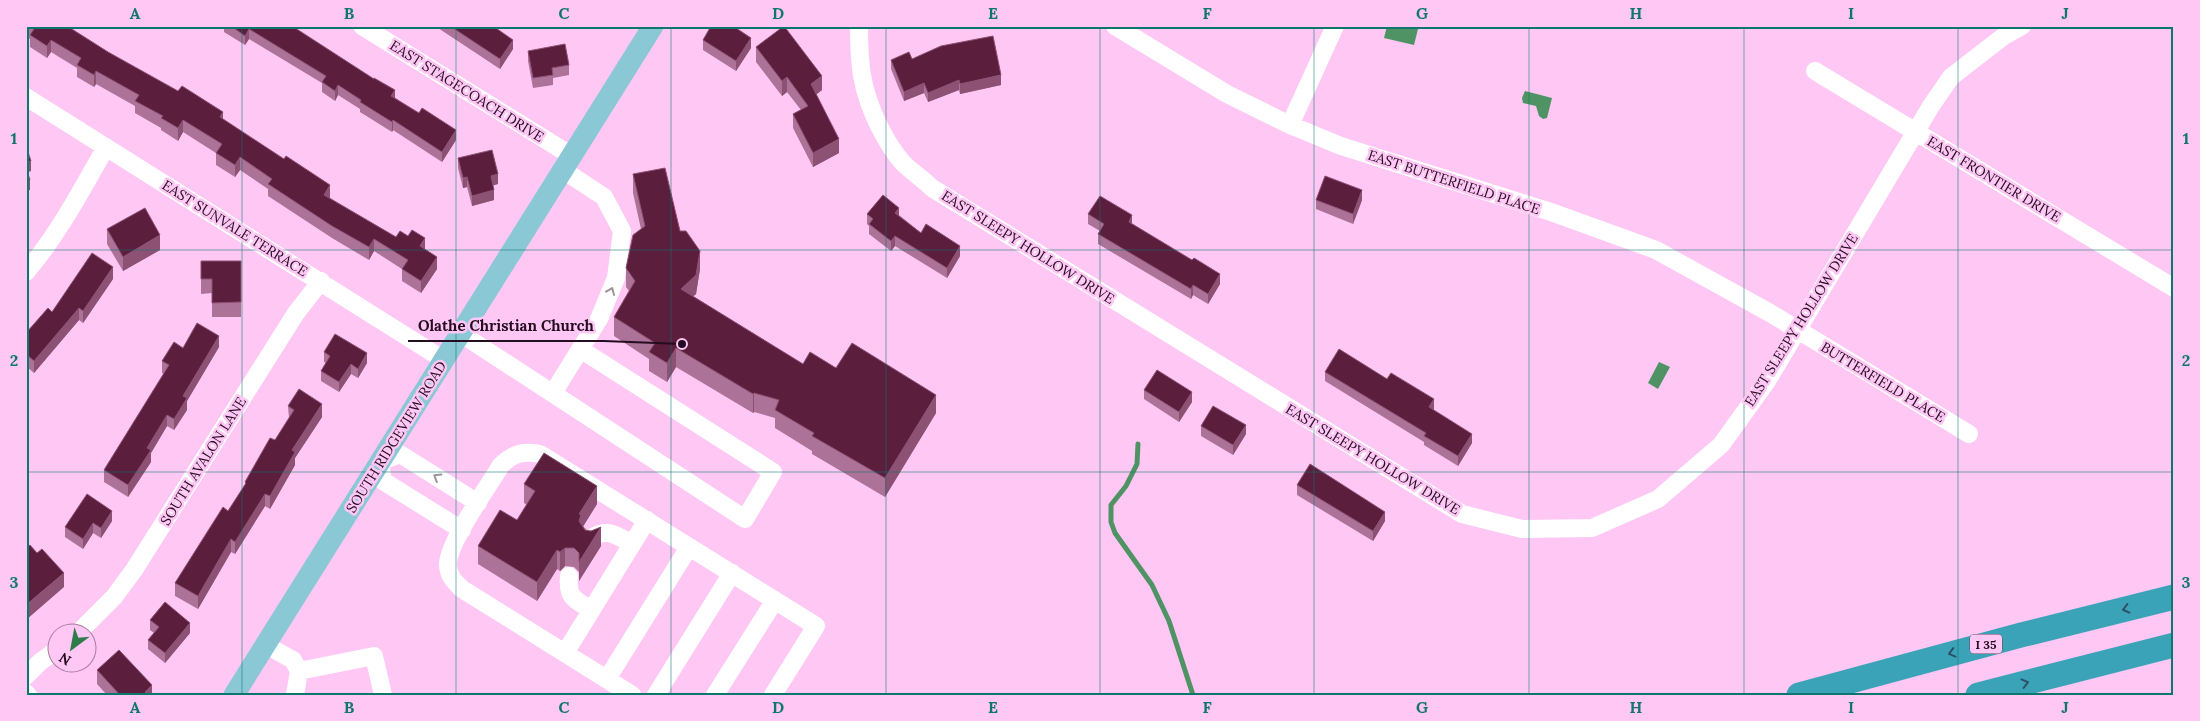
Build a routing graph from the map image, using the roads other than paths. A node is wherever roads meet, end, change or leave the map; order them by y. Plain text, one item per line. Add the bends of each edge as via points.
1 (362, 26) edge
2 (653, 26) edge
3 (858, 26) edge
4 (1115, 26) edge
5 (1334, 26) edge
6 (2022, 26) edge
7 (1814, 71) dead end
8 (26, 97) edge
9 (1290, 126) junction
10 (1916, 131) junction
11 (106, 147) junction
12 (567, 163) junction
13 (26, 272) edge
14 (321, 281) junction
15 (2174, 288) edge
16 (1797, 330) junction
17 (460, 333) junction
18 (580, 349) junction
19 (444, 360) junction
20 (552, 393) junction
21 (1969, 434) dead end
22 (380, 462) junction
23 (478, 503) junction
24 (646, 520) junction
25 (462, 530) junction
26 (590, 539) edge
27 (632, 544) junction
28 (689, 547) junction
29 (732, 573) junction
30 (568, 576) dead end
31 (2174, 597) edge
32 (775, 600) junction
33 (591, 610) junction
34 (87, 624) edge
35 (266, 645) junction
36 (2174, 645) edge
37 (565, 653) junction
38 (48, 656) edge
39 (299, 671) junction
40 (26, 676) edge
41 (607, 679) junction
42 (234, 695) edge
43 (294, 695) edge
44 (383, 695) edge
45 (632, 695) edge
46 (656, 695) edge
47 (715, 695) edge
48 (773, 695) edge
49 (1799, 695) edge
50 (1978, 695) edge

1 - 12 street, EAST STAGECOACH DRIVE
2 - 12 main road, SOUTH RIDGEVIEW ROAD
3 - 16 street, EAST SLEEPY HOLLOW DRIVE via 862,86 868,102 888,144 932,188 1462,514 1522,528 1592,528 1658,499 1721,445 1767,381
4 - 9 street, EAST BUTTERFIELD PLACE via 1227,94
5 - 9 street
6 - 10 street, EAST SLEEPY HOLLOW DRIVE via 1951,77
7 - 10 street, EAST FRONTIER DRIVE
8 - 11 street, EAST SUNVALE TERRACE
9 - 16 street, EAST BUTTERFIELD PLACE via 1341,146 1551,212 1656,250
10 - 15 street, EAST FRONTIER DRIVE
10 - 16 street, EAST SLEEPY HOLLOW DRIVE
11 - 13 street
11 - 14 street, EAST SUNVALE TERRACE
12 - 17 main road, SOUTH RIDGEVIEW ROAD
18 -> 12 street, EAST STAGECOACH DRIVE via 616,278 622,231 604,197
14 - 19 street, EAST SUNVALE TERRACE
14 - 34 street, SOUTH AVALON LANE via 296,313 134,570 114,597
16 - 21 street, BUTTERFIELD PLACE
17 - 19 main road, SOUTH RIDGEVIEW ROAD
17 - 20 street
18 - 20 street, EAST STAGECOACH DRIVE
18 - 20 street via 772,472 745,519
19 - 22 main road, SOUTH RIDGEVIEW ROAD
23 -> 22 street via 400,454
22 - 25 street via 384,481
22 - 35 main road, SOUTH RIDGEVIEW ROAD
23 - 24 street via 502,465 524,451 540,454
23 - 25 street
24 - 27 street
24 - 28 street
25 - 37 street via 450,549 448,566 452,578 462,589
26 - 27 street via 605,532
27 - 33 street
28 - 29 street
28 - 41 street
29 - 32 street
29 - 46 street
30 - 33 street via 570,596
31 -> 49 highway, I 35
32 - 47 street
32 - 48 street via 816,626
33 - 37 street
35 - 39 street via 293,660
35 - 42 main road, SOUTH RIDGEVIEW ROAD
50 -> 36 highway
37 - 41 street
38 - 40 street
39 - 43 street
39 - 44 street via 374,656
41 - 45 street

